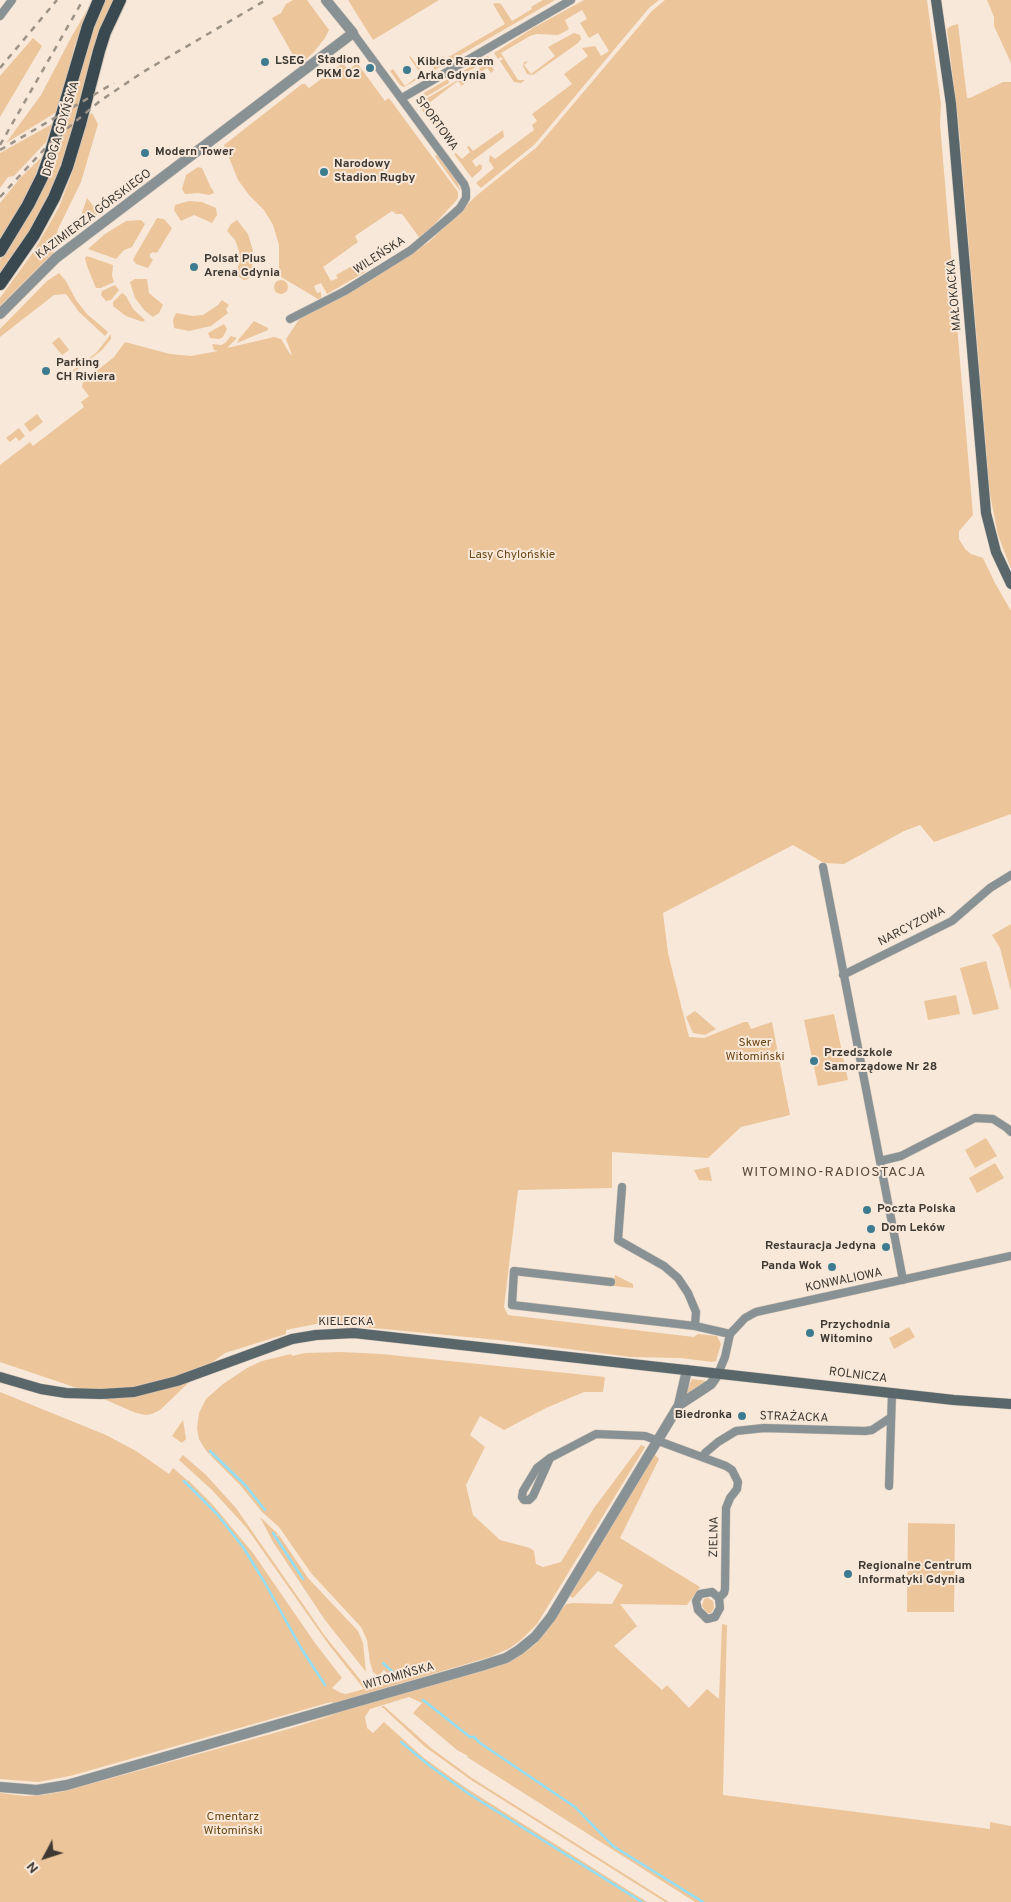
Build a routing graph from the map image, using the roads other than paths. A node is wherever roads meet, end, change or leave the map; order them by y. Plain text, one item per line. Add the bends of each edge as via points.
1 (12, 0) edge
2 (99, 0) edge
3 (120, 0) edge
4 (326, 0) edge
5 (572, 0) edge
6 (936, 0) edge
7 (0, 16) edge
8 (353, 33) junction
9 (402, 98) junction
10 (466, 194) joint
11 (0, 250) edge
12 (0, 284) edge
13 (0, 314) edge
14 (290, 319) dead end
15 (1011, 584) edge
16 (823, 867) dead end
17 (1011, 875) edge
18 (844, 974) junction
19 (1011, 1132) edge
20 (880, 1161) junction
21 (622, 1187) dead end
22 (1011, 1256) edge
23 (904, 1280) junction
24 (611, 1282) dead end
25 (695, 1326) junction
26 (730, 1334) junction
27 (687, 1370) junction
28 (702, 1372) joint
29 (718, 1374) junction
30 (0, 1376) edge
31 (892, 1393) junction
32 (1011, 1404) edge
33 (679, 1405) junction
34 (890, 1418) junction
35 (656, 1440) junction
36 (703, 1457) junction
37 (550, 1458) junction
38 (889, 1486) dead end
39 (719, 1598) dead end
40 (0, 1787) edge

1 - 7 street
2 - 11 main road, DROGA GDYŃSKA via 85,33 42,177
3 - 12 main road, DROGA GDYŃSKA via 105,32 76,140 57,191 34,235
4 - 8 street, SPORTOWA
5 - 9 street
6 - 15 main road, MAŁOKACKA via 951,104 987,520 996,552
8 - 9 street, SPORTOWA
8 - 13 street, KAZIMIERZA GÓRSKIEGO via 56,258
9 - 10 street, SPORTOWA via 464,184
10 - 14 street, WILEŃSKA via 460,208 410,250 345,291
16 - 18 street
17 - 18 street, NARCYZOWA via 990,888 952,921
18 - 20 street
19 - 20 street via 993,1120 975,1118 901,1156
20 - 23 street
21 - 25 street via 618,1240 673,1273 692,1302
22 - 23 street, KONWALIOWA
23 - 26 street, KONWALIOWA via 756,1312 745,1318
24 - 25 street via 514,1271 512,1305
25 - 26 street
26 - 29 street
27 - 28 main road, KIELECKA
27 - 30 main road, KIELECKA via 410,1338 339,1333 287,1340 177,1381 134,1392 66,1393
27 - 33 street, WITOMIŃSKA
28 - 29 main road, ROLNICZA
29 - 31 main road, ROLNICZA
29 - 33 street, WITOMIŃSKA via 711,1384
31 - 32 main road, ROLNICZA
31 - 34 street
33 - 35 street, WITOMIŃSKA
34 - 36 street, STRAŻACKA via 865,1431 751,1428 736,1431
34 - 38 street
35 - 36 street, ZIELNA
35 - 37 street, ZIELNA via 645,1436 596,1434
35 - 40 street, WITOMIŃSKA via 551,1617 535,1637 506,1658 58,1788
36 - 39 street, ZIELNA via 732,1470 738,1482 726,1508 725,1590
37 - 37 street, ZIELNA via 530,1478 523,1492 524,1500 533,1496

